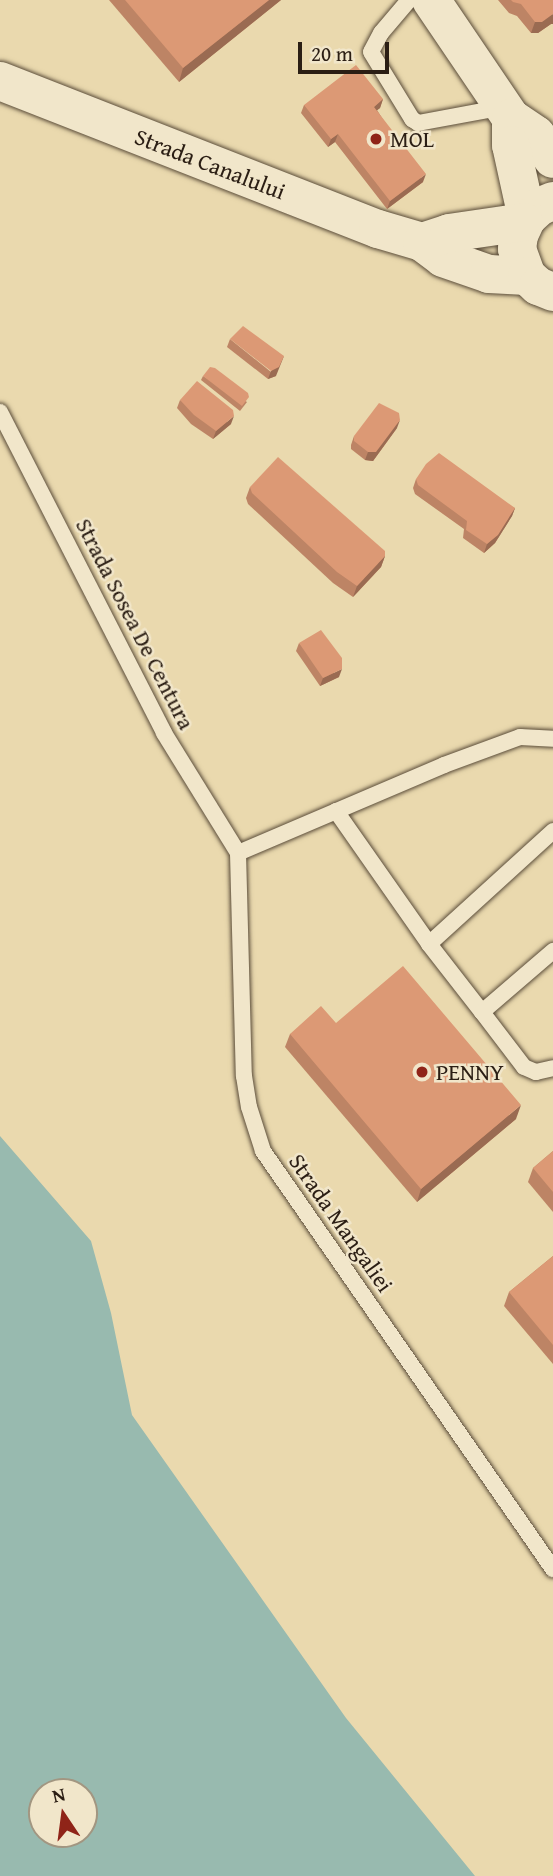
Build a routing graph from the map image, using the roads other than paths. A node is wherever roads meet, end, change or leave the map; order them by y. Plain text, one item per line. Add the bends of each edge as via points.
1 (409, 0) edge
2 (431, 0) edge
3 (0, 81) edge
4 (508, 112) junction
5 (553, 159) edge
6 (535, 213) edge
7 (422, 242) junction
8 (540, 284) edge
9 (0, 412) edge
10 (553, 740) edge
11 (336, 811) junction
12 (553, 831) edge
13 (237, 853) junction
14 (429, 944) junction
15 (553, 951) edge
16 (482, 1012) junction
17 (553, 1068) edge
18 (553, 1569) edge

1 - 4 lane via 371,52 412,119 418,123
2 - 4 street
3 - 7 street, Strada Canalului via 378,229
4 - 5 street via 536,135
4 - 6 street via 511,145
6 - 7 street
6 - 8 street via 517,249
7 - 8 street, Strada Canalului via 443,258 489,274
9 - 13 lane, Strada Sosea De Centura via 164,733
10 - 11 lane via 520,737
11 - 13 lane
11 - 14 lane
12 - 14 lane
13 - 18 lane, Strada Mangaliei via 244,1076 263,1151
14 - 16 lane
15 - 16 lane
16 - 17 lane via 524,1067 536,1072

